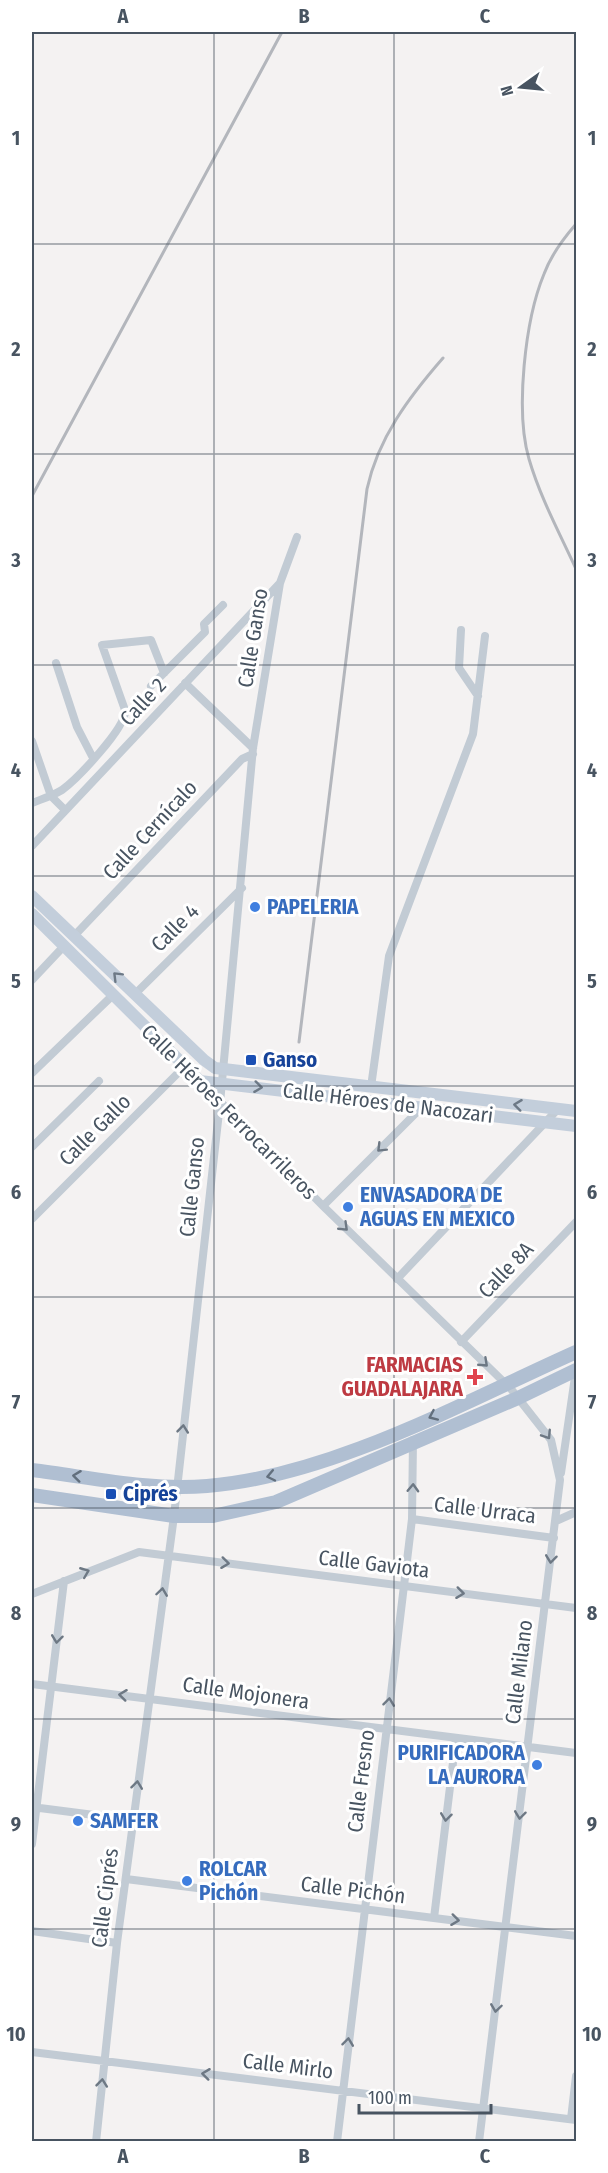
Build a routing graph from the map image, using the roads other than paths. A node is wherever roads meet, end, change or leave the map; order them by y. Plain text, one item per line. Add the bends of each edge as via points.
1 (297, 537) dead end
2 (280, 583) junction
3 (223, 605) dead end
4 (460, 630) dead end
5 (485, 636) dead end
6 (56, 663) dead end
7 (164, 673) junction
8 (185, 683) junction
9 (151, 686) dead end
10 (478, 696) junction
11 (32, 741) edge
12 (253, 751) junction
13 (93, 758) junction
14 (51, 796) junction
15 (32, 803) edge
16 (65, 810) junction
17 (32, 846) edge
18 (242, 888) junction
19 (32, 896) edge
20 (32, 914) edge
21 (75, 935) junction
22 (64, 946) junction
23 (32, 980) edge
24 (135, 994) junction
25 (113, 995) junction
26 (185, 1066) junction
27 (223, 1070) junction
28 (32, 1073) edge
29 (99, 1081) dead end
30 (200, 1081) junction
31 (221, 1083) junction
32 (371, 1087) junction
33 (220, 1102) junction
34 (423, 1106) junction
35 (558, 1109) junction
36 (576, 1112) edge
37 (548, 1122) junction
38 (576, 1126) edge
39 (32, 1147) edge
40 (322, 1206) junction
41 (32, 1219) edge
42 (576, 1222) edge
43 (397, 1279) junction
44 (461, 1342) junction
45 (576, 1352) edge
46 (576, 1370) edge
47 (506, 1383) junction
48 (518, 1398) junction
49 (401, 1430) junction
50 (415, 1443) junction
51 (32, 1470) edge
52 (560, 1480) junction
53 (177, 1487) junction
54 (32, 1496) edge
55 (576, 1512) edge
56 (174, 1516) junction
57 (412, 1519) junction
58 (556, 1521) junction
59 (554, 1538) junction
60 (167, 1556) junction
61 (64, 1581) junction
62 (403, 1586) junction
63 (32, 1594) edge
64 (546, 1604) junction
65 (576, 1608) edge
66 (32, 1684) edge
67 (51, 1687) junction
68 (148, 1698) junction
69 (385, 1730) junction
70 (456, 1738) junction
71 (528, 1747) junction
72 (576, 1754) edge
73 (34, 1808) edge
74 (133, 1820) junction
75 (32, 1844) edge
76 (126, 1879) junction
77 (364, 1909) junction
78 (434, 1918) junction
79 (507, 1927) junction
80 (32, 1931) edge
81 (576, 1936) edge
82 (117, 1943) junction
83 (32, 2052) edge
84 (104, 2062) junction
85 (576, 2076) edge
86 (342, 2091) junction
87 (483, 2109) junction
88 (574, 2120) edge
89 (96, 2142) edge
90 (337, 2142) edge
91 (479, 2142) edge

1 - 2 street, Calle Ganso
2 - 8 street, Calle 2
2 - 12 street, Calle Ganso
3 - 7 street via 204,624 205,632
4 - 10 street via 459,668
5 - 10 street
6 - 13 street via 76,727
7 - 9 street
7 - 13 street via 151,640 102,645 126,715
8 - 12 street, Calle Ganso
8 - 16 street, Calle 2
10 - 32 street via 473,734 389,956
11 - 14 street
12 - 18 street, Calle Ganso
12 - 21 street, Calle Cernícalo
13 - 14 street
14 - 15 street
14 - 16 street
16 - 17 street, Calle 2
18 - 24 street, Calle 4
18 - 27 street, Calle Ganso
19 - 21 main road, Calle Héroes Ferrocarrileros
20 - 22 main road, Calle Héroes Ferrocarrileros
24 -> 21 main road, Calle Héroes Ferrocarrileros
22 - 23 street
22 - 25 main road, Calle Héroes Ferrocarrileros
24 - 27 main road, Calle Héroes Ferrocarrileros via 204,1060
25 - 26 main road, Calle Héroes Ferrocarrileros
25 - 28 street
26 - 30 main road, Calle Héroes Ferrocarrileros
26 - 41 street, Calle Gallo
27 - 31 street, Calle Ganso
27 - 32 main road, Calle Héroes de Nacozari
29 - 39 street
30 - 31 main road, Calle Héroes de Nacozari
30 - 33 street, Calle Héroes Ferrocarrileros
31 - 33 street, Calle Ganso
31 -> 34 main road, Calle Héroes de Nacozari
35 -> 32 main road, Calle Héroes de Nacozari
33 - 40 street, Calle Héroes Ferrocarrileros
53 -> 33 street, Calle Ganso
34 - 37 main road, Calle Héroes de Nacozari
34 -> 40 street
35 - 36 main road, Calle Héroes de Nacozari
35 - 37 street
37 - 38 main road, Calle Héroes de Nacozari
37 - 43 street
40 -> 43 street, Calle Héroes Ferrocarrileros
42 - 44 street, Calle 8A
43 - 44 street, Calle Héroes Ferrocarrileros
44 -> 47 street, Calle Héroes Ferrocarrileros
45 - 47 main road
46 - 48 main road
46 - 52 street
47 - 48 street, Calle Héroes Ferrocarrileros
47 -> 49 main road
48 - 50 main road
48 -> 52 street, Calle Milano via 551,1440
49 - 50 street
49 -> 53 main road via 295,1471 238,1483
50 - 56 main road via 276,1502 213,1516
57 -> 50 street, Calle Fresno
53 -> 51 main road
52 - 58 street, Calle Milano
53 - 56 street, Calle Ganso
54 - 56 main road
55 - 58 street, Calle Urraca
56 - 60 street, Calle Ciprés
57 - 59 street, Calle Urraca
57 - 62 street, Calle Fresno
58 - 59 street, Calle Milano
59 -> 64 street, Calle Milano
61 -> 60 street, Calle Gaviota via 139,1552
60 -> 62 street, Calle Gaviota
68 -> 60 street, Calle Ciprés
61 - 63 street, Calle Gaviota
61 -> 67 street
62 -> 64 street, Calle Gaviota
69 -> 62 street, Calle Fresno
64 - 65 street, Calle Gaviota
64 - 71 street, Calle Milano
66 - 67 street, Calle Mojonera
68 -> 67 street, Calle Mojonera
67 - 73 street
68 - 69 street, Calle Mojonera
74 -> 68 street, Calle Ciprés
69 - 70 street, Calle Mojonera
69 - 77 street, Calle Fresno
70 - 71 street, Calle Mojonera
70 -> 78 street
71 - 72 street, Calle Mojonera
71 -> 79 street, Calle Milano
73 - 74 street
73 - 75 street
74 - 76 street, Calle Ciprés
76 - 77 street, Calle Pichón
76 - 82 street, Calle Ciprés
77 - 78 street, Calle Pichón
86 -> 77 street, Calle Fresno
78 -> 79 street, Calle Pichón
79 - 81 street, Calle Pichón
79 -> 87 street, Calle Milano
80 - 82 street
82 - 84 street, Calle Ciprés
83 - 84 street, Calle Mirlo
86 -> 84 street, Calle Mirlo
89 -> 84 street, Calle Ciprés
85 - 88 street
86 - 87 street, Calle Mirlo
86 - 90 street, Calle Fresno
87 - 88 street, Calle Mirlo
87 - 91 street, Calle Milano

